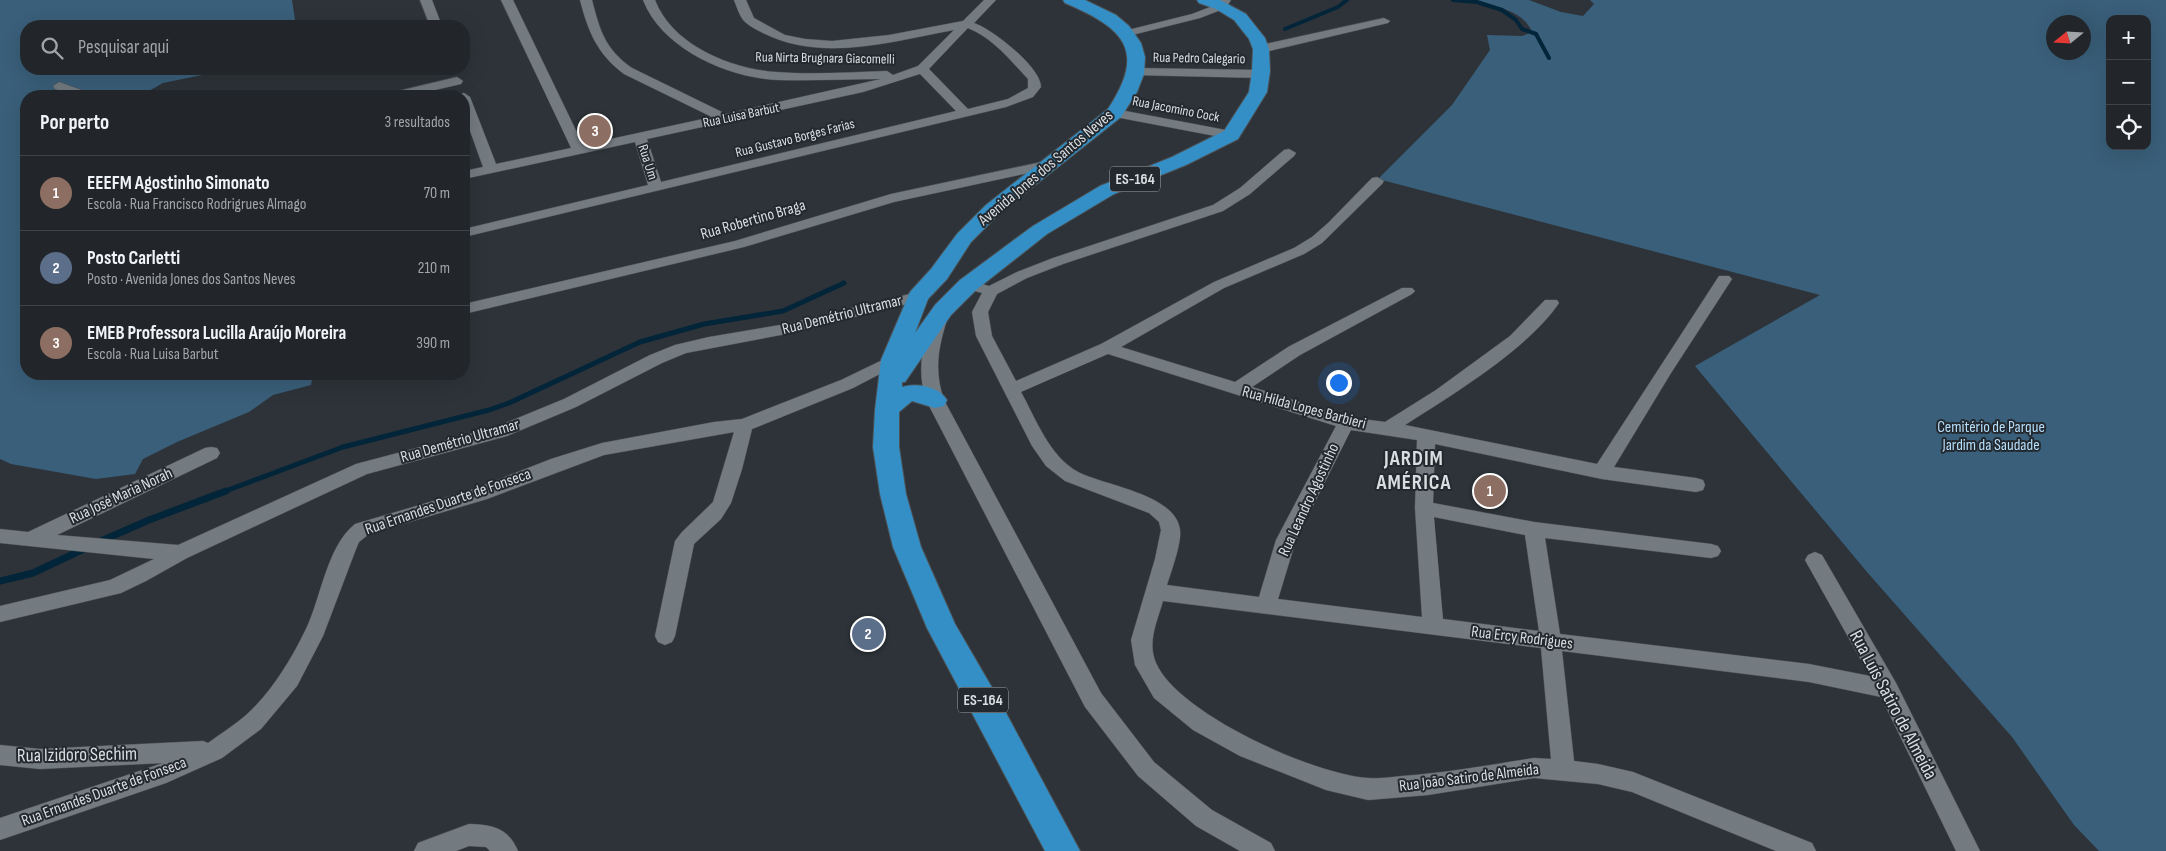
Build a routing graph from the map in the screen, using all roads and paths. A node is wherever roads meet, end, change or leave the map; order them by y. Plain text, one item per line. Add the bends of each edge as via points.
1 (426, 0) edge
2 (507, 0) edge
3 (586, 0) edge
4 (650, 0) edge
5 (740, 0) edge
6 (990, 0) edge
7 (1071, 0) edge
8 (1217, 2) edge
9 (434, 20) edge
10 (1384, 21) dead end
11 (967, 24) junction
12 (1128, 33) junction
13 (1261, 49) junction
14 (922, 69) junction
15 (1136, 72) junction
16 (909, 74) junction
17 (1261, 74) junction
18 (455, 75) edge
19 (458, 81) junction
20 (60, 86) dead end
21 (70, 90) edge
22 (420, 90) edge
23 (462, 90) edge
24 (965, 113) junction
25 (1115, 113) junction
26 (726, 119) junction
27 (470, 126) edge
28 (1231, 135) junction
29 (640, 137) junction
30 (579, 150) junction
31 (1289, 153) dead end
32 (1051, 164) junction
33 (491, 170) junction
34 (470, 174) edge
35 (1377, 181) dead end
36 (656, 188) junction
37 (470, 232) edge
38 (939, 274) junction
39 (1724, 279) dead end
40 (968, 285) junction
41 (991, 291) junction
42 (1407, 291) dead end
43 (918, 297) junction
44 (1551, 303) dead end
45 (470, 308) edge
46 (943, 310) junction
47 (917, 346) junction
48 (1107, 348) junction
49 (893, 360) junction
50 (927, 374) junction
51 (1012, 389) junction
52 (1236, 390) junction
53 (888, 398) junction
54 (935, 400) junction
55 (1346, 423) junction
56 (744, 425) junction
57 (1388, 428) junction
58 (1426, 436) junction
59 (211, 453) dead end
60 (1602, 472) junction
61 (1696, 484) dead end
62 (1424, 508) junction
63 (1534, 529) junction
64 (0, 536) edge
65 (30, 539) junction
66 (1711, 551) dead end
67 (180, 553) junction
68 (1816, 560) dead end
69 (1156, 592) junction
70 (1266, 606) junction
71 (0, 614) edge
72 (1433, 627) junction
73 (664, 636) dead end
74 (1551, 642) junction
75 (1888, 689) junction
76 (214, 751) junction
77 (0, 755) edge
78 (1562, 769) junction
79 (0, 829) edge
80 (426, 851) edge
81 (506, 851) edge
82 (1063, 851) edge
83 (1263, 851) edge
84 (1804, 851) edge
85 (1968, 851) edge

1 - 9 street
2 - 30 street
3 - 26 street via 595,33 613,61
4 - 16 street, Rua Nirta Brugnara Giacomelli via 654,13 675,37 695,51 739,70 776,76
5 - 11 street via 748,19 767,32 810,44 850,44
6 - 11 street, Rua Luisa Barbut
7 - 12 highway via 1106,16
8 - 12 street via 1196,16
8 - 13 highway via 1240,17 1257,38
10 - 13 street
11 - 14 street, Rua Luisa Barbut
11 - 24 street, Rua Gustavo Borges Farias via 989,34 1034,78 1036,84 1024,97
12 - 15 highway, Avenida Jones dos Santos Neves / ES-164 via 1134,44
13 - 17 highway, ES-164
14 - 16 street, Rua Luisa Barbut
14 - 24 street
15 - 17 street, Rua Pedro Calegario
15 - 25 highway, Avenida Jones dos Santos Neves / ES-164 via 1128,95
16 - 26 street, Rua Luisa Barbut via 863,88
17 - 28 highway, ES-164 via 1258,92
18 - 19 street
19 - 22 street
19 - 23 street
20 - 21 street
24 - 36 street, Rua Gustavo Borges Farias
25 - 28 street, Rua Jacomino Cock
25 - 32 highway, Avenida Jones dos Santos Neves / ES-164
26 - 29 street, Rua Luisa Barbut
27 - 33 street
28 - 40 highway, ES-164 via 1076,207
29 - 30 street, Rua Luisa Barbut
29 - 36 street, Rua Um
30 - 33 street, Rua Luisa Barbut
31 - 41 street via 1245,191 1218,208 1058,261
32 - 38 highway, Avenida Jones dos Santos Neves / ES-164 via 993,209 964,238
32 - 45 street, Rua Robertino Braga via 891,198 739,244
33 - 34 street, Rua Luisa Barbut
35 - 48 street via 1317,240 1219,285
36 - 37 street, Rua Gustavo Borges Farias
38 - 43 highway, Avenida Jones dos Santos Neves / ES-164
38 - 47 highway
39 - 60 street
40 - 41 street
40 - 46 highway, ES-164
41 - 51 street, Rua João Satiro de Almeida via 980,312 984,336
42 - 52 street via 1294,351
43 - 49 highway, Avenida Jones dos Santos Neves / ES-164
43 - 67 street, Rua Demétrio Ultramar via 786,329 680,349 570,403 501,432 362,469
44 - 57 street via 1516,340 1442,394
46 - 47 highway, ES-164
46 - 50 street via 930,351
47 - 50 street
47 - 53 highway, ES-164
48 - 51 street
48 - 52 street, Rua Hilda Lopes Barbieri
49 - 53 highway, Avenida Jones dos Santos Neves / ES-164
49 - 56 street, Rua Ernandes Duarte de Fonseca via 847,384
50 - 54 street
51 - 69 street, Rua João Satiro de Almeida via 1052,461 1070,476 1156,508 1167,519 1171,530
52 - 55 street, Rua Hilda Lopes Barbieri
53 - 54 highway via 912,393 924,394
53 - 82 highway, Avenida Jones dos Santos Neves / ES-164 via 886,447 893,494 907,547 942,628
54 - 83 street via 1094,700 1146,769 1204,818
55 - 57 street, Rua Hilda Lopes Barbieri
55 - 70 street, Rua Leandro Agostinho via 1286,540
56 - 73 street via 720,507 685,541
56 - 76 street, Rua Ernandes Duarte de Fonseca via 602,449 480,494 362,529 352,537 346,549 316,630 289,680 253,722
57 - 58 street, Rua Hilda Lopes Barbieri
58 - 60 street, Rua Hilda Lopes Barbieri
58 - 62 street
59 - 65 street, Rua José Maria Norah
60 - 61 street, Rua Hilda Lopes Barbieri
62 - 63 street
62 - 72 street
63 - 66 street
63 - 74 street
64 - 65 street, Rua Demétrio Ultramar
65 - 67 street, Rua Demétrio Ultramar
67 - 71 street via 114,586
68 - 75 street, Rua Luís Satiro de Almeida
69 - 70 street, Rua Ercy Rodrigues
69 - 78 street, Rua João Satiro de Almeida via 1141,640 1146,665 1162,691 1201,723 1248,749 1326,780 1368,789 1428,785 1534,768
70 - 72 street, Rua Ercy Rodrigues
72 - 74 street, Rua Ercy Rodrigues
74 - 75 street, Rua Ercy Rodrigues via 1809,673
74 - 78 street
75 - 85 street, Rua Luís Satiro de Almeida
76 - 77 street, Rua Izidoro Sechim via 40,759
76 - 79 street, Rua Ernandes Duarte de Fonseca via 158,776
78 - 84 street, Rua João Satiro de Almeida via 1633,782
80 - 81 street via 469,835 491,836

